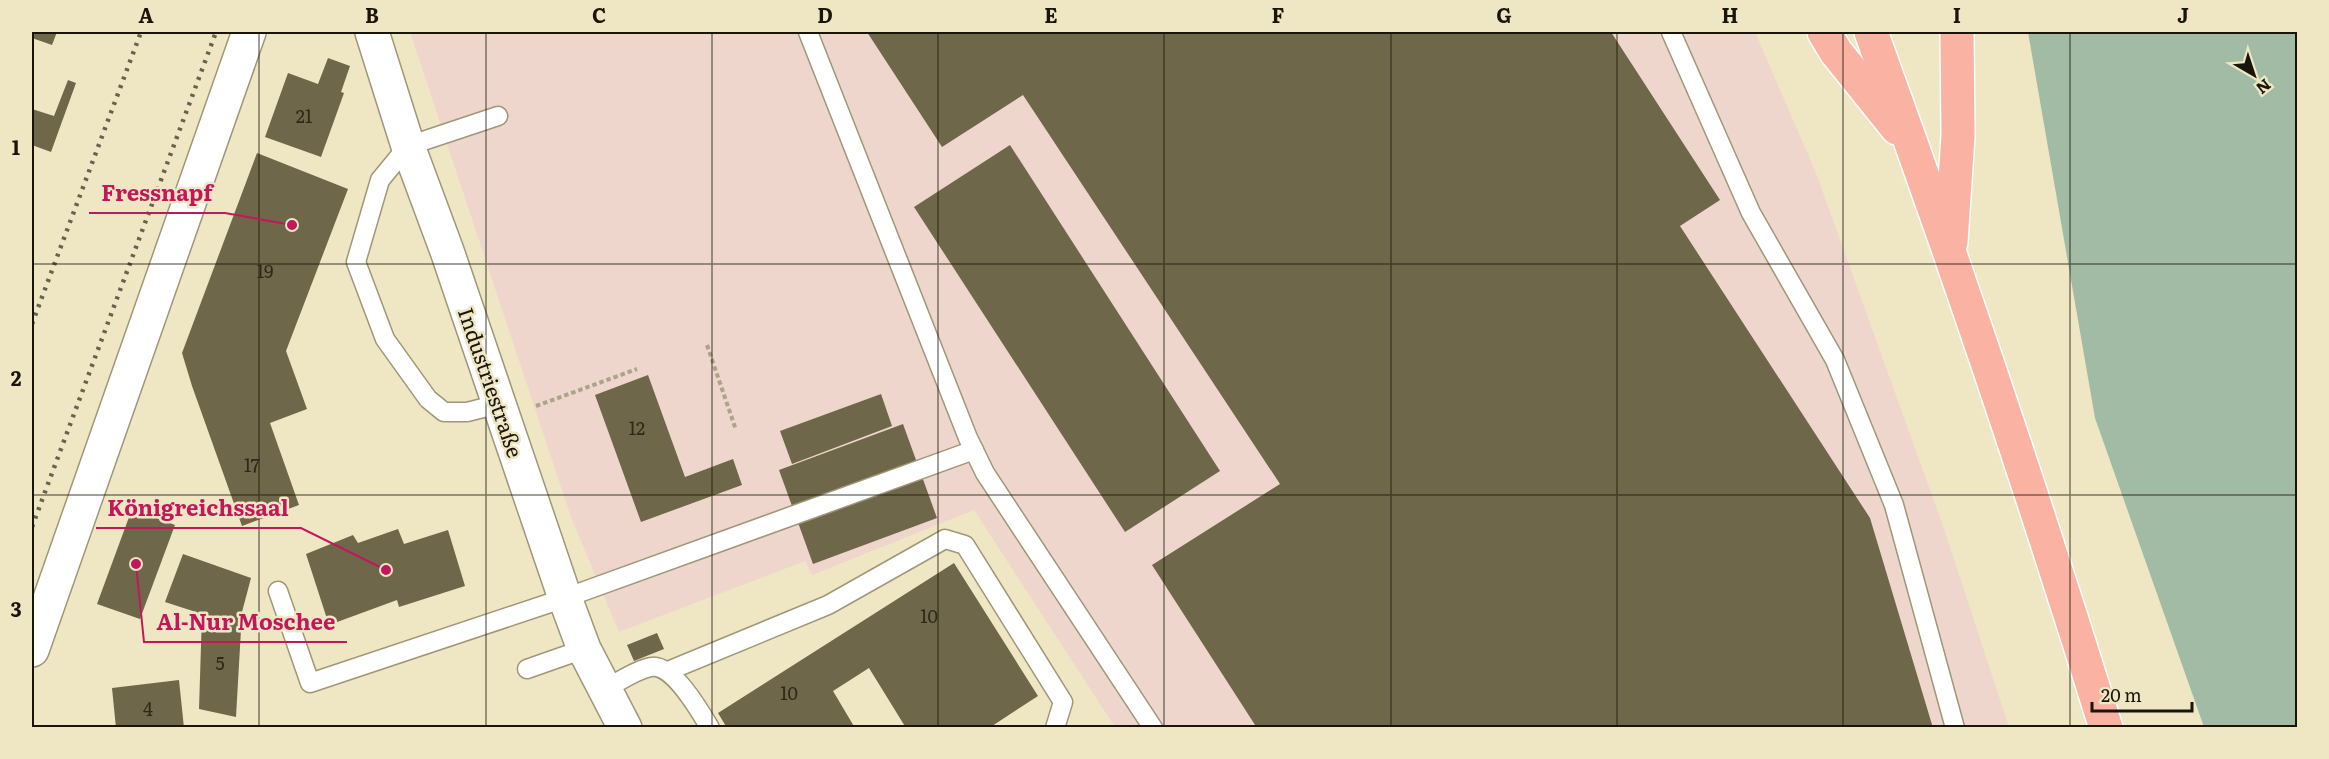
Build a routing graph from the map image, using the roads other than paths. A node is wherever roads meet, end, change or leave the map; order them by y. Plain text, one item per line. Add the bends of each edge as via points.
1 (249, 32) edge
2 (372, 32) edge
3 (808, 32) edge
4 (1671, 32) edge
5 (1824, 32) edge
6 (1871, 32) edge
7 (1957, 32) edge
8 (498, 116) dead end
9 (408, 146) junction
10 (1914, 150) junction
11 (1950, 256) junction
12 (502, 411) junction
13 (974, 450) junction
14 (278, 591) dead end
15 (565, 598) junction
16 (584, 649) junction
17 (32, 650) edge
18 (527, 669) dead end
19 (668, 671) junction
20 (605, 689) junction
21 (625, 728) edge
22 (710, 728) edge
23 (1054, 728) edge
24 (1152, 728) edge
25 (1955, 728) edge
26 (2106, 728) edge

1 - 17 street
2 - 9 street, Industriestraße
3 - 13 lane
4 - 25 lane via 1750,213 1835,360 1894,505
5 - 10 highway
6 - 10 highway
7 - 11 highway via 1958,136
8 - 9 lane
9 - 12 street, Industriestraße
9 - 12 lane via 380,180 356,262 384,339 428,399 444,412
10 - 11 highway
11 - 26 highway via 2041,520
12 - 15 street, Industriestraße
13 - 15 lane
13 - 24 lane via 985,473
14 - 15 lane via 310,683
15 - 16 street, Industriestraße
16 - 18 lane
16 - 20 street, Industriestraße
19 - 20 lane via 652,667
19 - 22 lane
19 - 23 lane via 828,605 945,538 965,545 1063,702
20 - 21 street, Industriestraße

